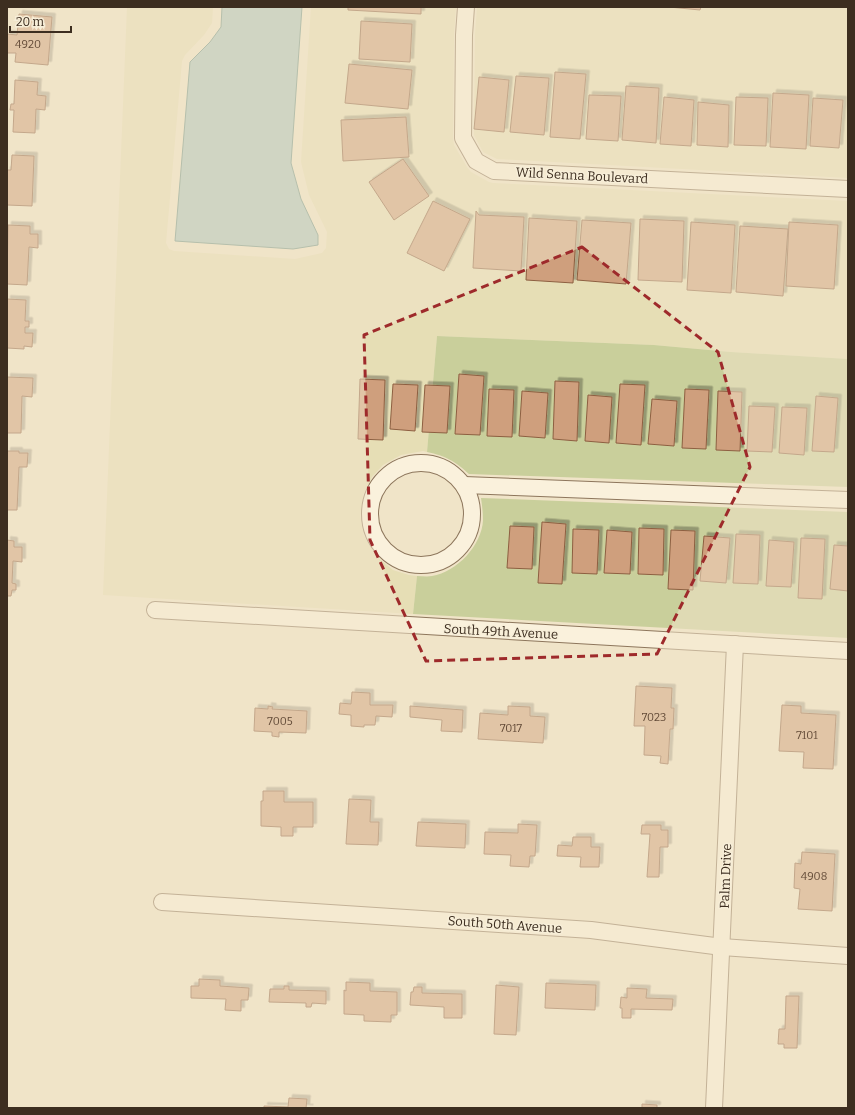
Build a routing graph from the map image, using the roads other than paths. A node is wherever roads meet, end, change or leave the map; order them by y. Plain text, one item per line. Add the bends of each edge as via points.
1 (466, 7) edge
2 (848, 189) edge
3 (464, 486) junction
4 (848, 500) edge
5 (155, 610) dead end
6 (735, 644) junction
7 (848, 651) edge
8 (162, 902) dead end
9 (722, 947) junction
10 (848, 956) edge
11 (714, 1108) edge

1 - 2 street, Wild Senna Boulevard via 463,138 476,161 494,171
3 - 3 street via 453,473 438,466 421,463 405,466 390,474 379,485 372,501 370,517 374,533 383,548 396,558 412,564 429,564 446,559 459,549 468,534 472,518 471,501
3 - 4 street
5 - 6 street, South 49th Avenue
6 - 7 street, South 49th Avenue
6 - 9 street, Palm Drive
8 - 9 street, South 50th Avenue via 591,930
9 - 10 street, South 50th Avenue
9 - 11 street, Palm Drive

